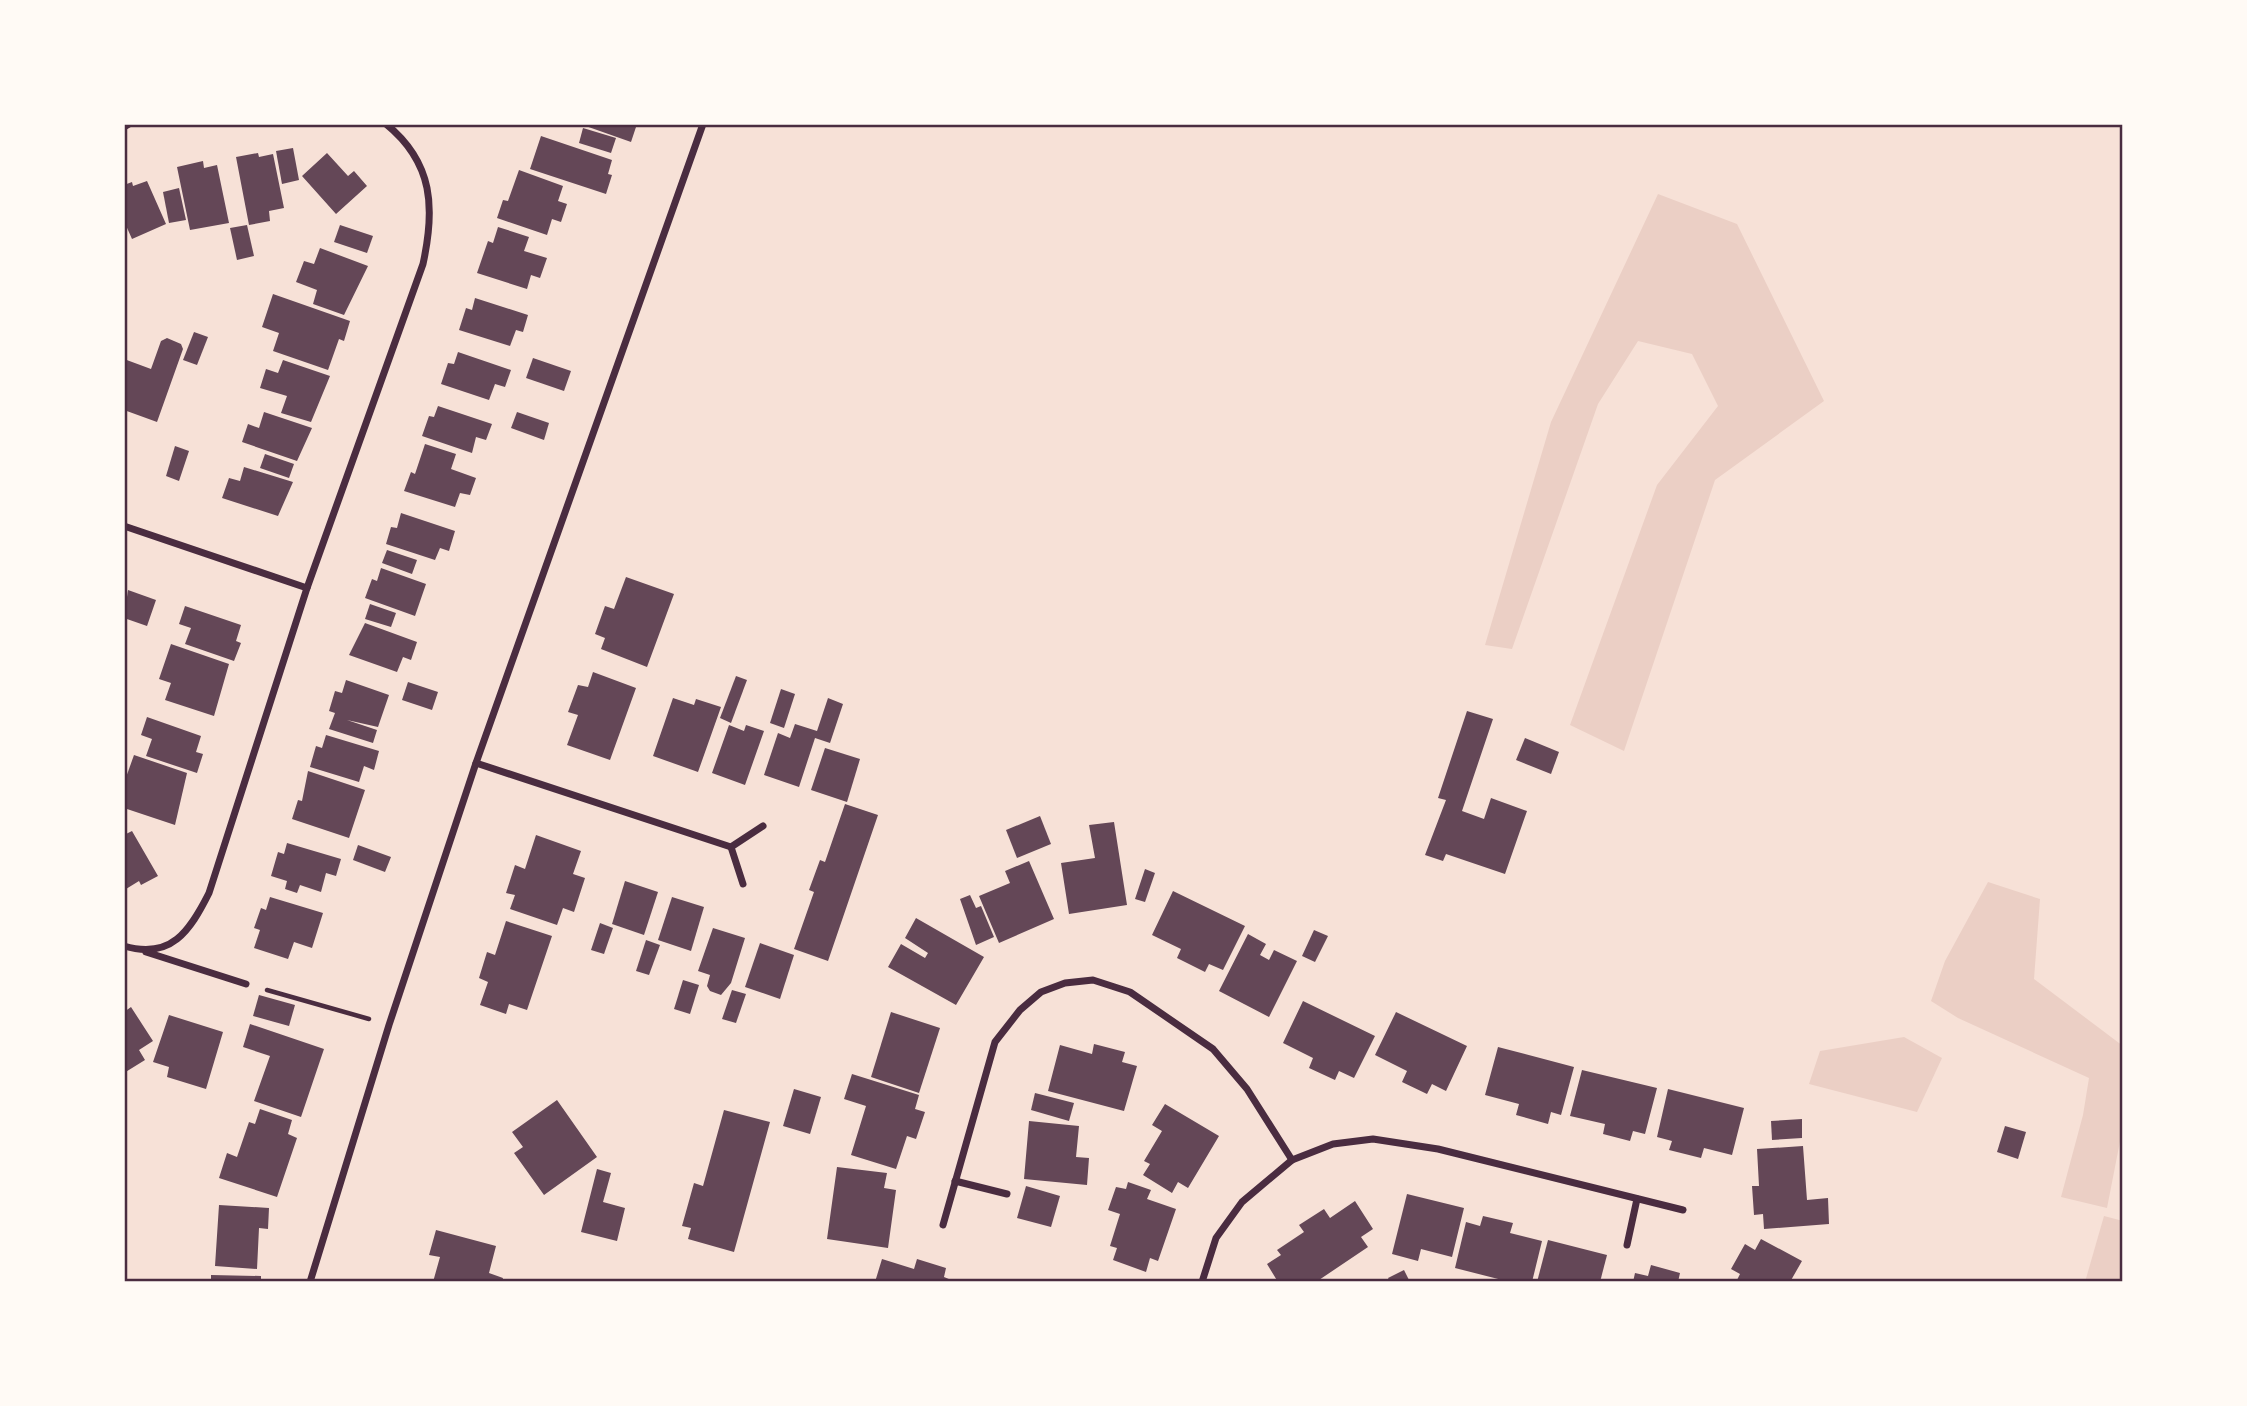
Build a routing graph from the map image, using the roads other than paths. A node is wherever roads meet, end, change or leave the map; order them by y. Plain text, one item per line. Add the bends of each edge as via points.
1 (129, 124) edge
2 (386, 124) edge
3 (703, 124) edge
4 (124, 127) edge
5 (124, 526) edge
6 (307, 588) junction
7 (476, 764) junction
8 (763, 826) dead end
9 (731, 847) junction
10 (743, 884) dead end
11 (124, 946) edge
12 (145, 952) junction
13 (246, 984) road end
14 (1292, 1160) junction
15 (955, 1181) junction
16 (1007, 1194) dead end
17 (1637, 1199) junction
18 (1683, 1210) dead end
19 (943, 1225) dead end
20 (1627, 1245) dead end
21 (310, 1282) edge
22 (1202, 1282) edge

1 - 4 street
2 - 6 street via 399,135 428,183 430,228 423,264
3 - 7 street
5 - 6 street
6 - 12 street via 209,893 182,936
7 - 9 street
7 - 21 street
8 - 9 street
9 - 10 street
11 - 12 street
12 - 13 street
14 - 15 street via 1247,1090 1213,1049 1130,992 1093,980 1041,992 1007,1023 995,1042
14 - 17 street via 1333,1144 1373,1139 1438,1149
14 - 22 street via 1242,1202 1216,1238
15 - 16 street
15 - 19 street
17 - 18 street
17 - 20 street

